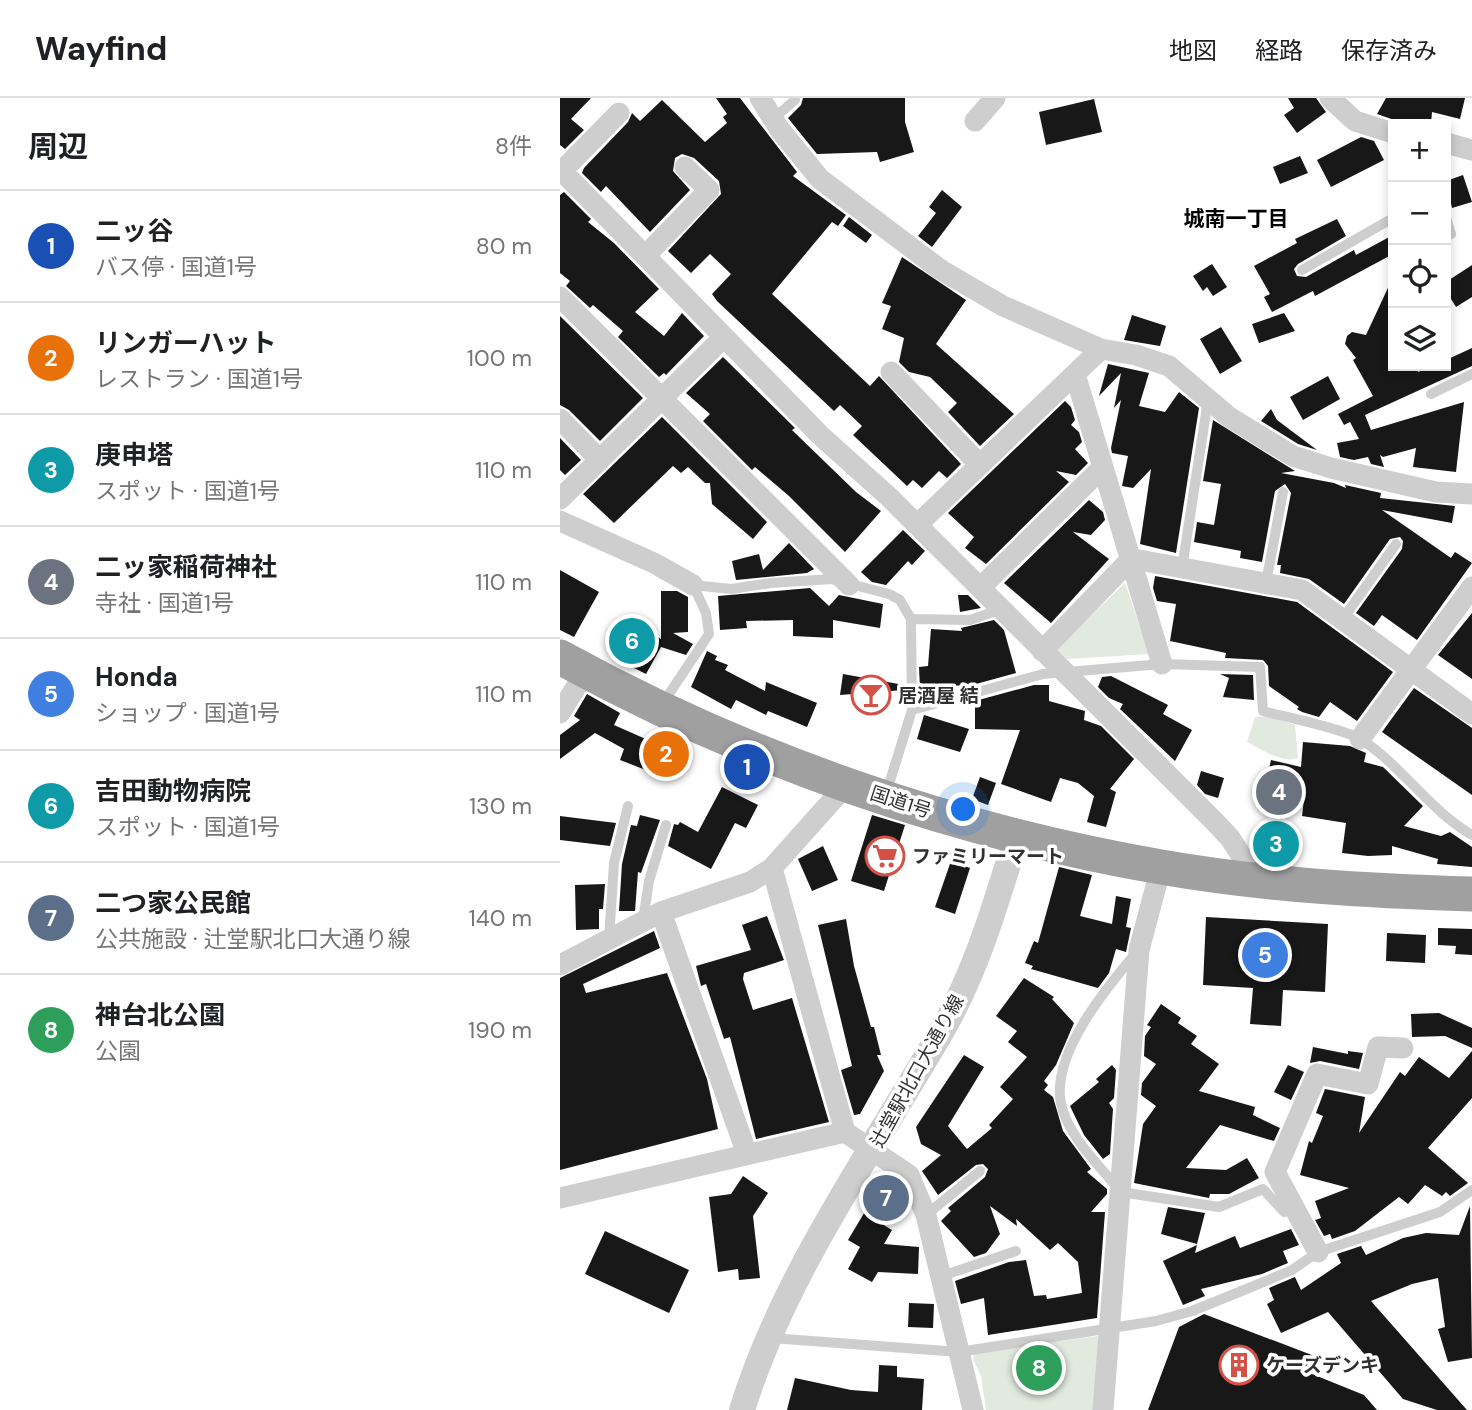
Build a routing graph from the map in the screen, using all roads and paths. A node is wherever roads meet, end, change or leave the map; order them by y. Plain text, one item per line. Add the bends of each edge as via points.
1 (760, 98) edge
2 (995, 98) edge
3 (1330, 98) edge
4 (795, 100) edge
5 (619, 113) dead end
6 (773, 119) junction
7 (975, 121) dead end
8 (1388, 131) edge
9 (1451, 144) edge
10 (1472, 150) edge
11 (685, 167) dead end
12 (561, 170) edge
13 (1388, 221) edge
14 (645, 256) junction
15 (1302, 270) dead end
16 (560, 297) edge
17 (724, 337) junction
18 (1101, 349) junction
19 (891, 372) dead end
20 (1075, 374) junction
21 (1472, 374) edge
22 (1431, 394) dead end
23 (662, 398) junction
24 (1208, 400) junction
25 (560, 419) edge
26 (600, 460) junction
27 (980, 465) junction
28 (1103, 467) junction
29 (1283, 492) dead end
30 (1472, 494) edge
31 (560, 499) edge
32 (560, 521) edge
33 (918, 525) junction
34 (1396, 544) dead end
35 (1131, 559) junction
36 (1182, 568) junction
37 (1266, 583) junction
38 (849, 585) junction
39 (693, 586) junction
40 (980, 588) junction
41 (1469, 596) edge
42 (1002, 610) junction
43 (911, 619) junction
44 (1342, 620) junction
45 (1042, 651) junction
46 (573, 664) edge
47 (1162, 664) junction
48 (1410, 671) junction
49 (1062, 672) junction
50 (660, 708) junction
51 (912, 710) junction
52 (560, 713) edge
53 (1472, 714) edge
54 (1360, 739) junction
55 (847, 784) junction
56 (885, 798) junction
57 (628, 806) dead end
58 (666, 825) dead end
59 (1017, 835) junction
60 (1472, 835) edge
61 (1161, 867) junction
62 (772, 868) junction
63 (1256, 880) junction
64 (1472, 894) edge
65 (652, 916) junction
66 (609, 938) junction
67 (1139, 950) junction
68 (560, 965) edge
69 (1404, 1048) dead end
70 (845, 1132) junction
71 (873, 1150) junction
72 (747, 1154) junction
73 (980, 1171) dead end
74 (1472, 1191) edge
75 (1121, 1192) junction
76 (560, 1198) edge
77 (1293, 1206) junction
78 (926, 1215) junction
79 (1016, 1251) dead end
80 (1318, 1252) junction
81 (939, 1277) junction
82 (1111, 1327) junction
83 (770, 1338) junction
84 (959, 1352) junction
85 (742, 1410) edge
86 (972, 1410) edge
87 (1103, 1410) edge

1 - 6 street
2 - 7 street
3 - 8 street via 1355,121
4 - 6 lane
5 - 12 street
6 - 18 street via 820,179 941,271 1003,306
9 - 10 street
11 - 14 street via 709,191
12 - 14 street
13 - 15 lane
14 - 17 street
16 - 23 street
17 - 23 street
17 - 33 street via 821,436
18 - 20 street
18 - 24 street via 1169,366
19 - 27 street
20 - 27 street
20 - 28 street
21 - 22 lane
23 - 26 street
23 - 38 street
24 - 30 street via 1267,442 1315,464 1436,492
24 - 36 lane
25 - 26 street
26 - 31 street
27 - 33 street
28 - 35 street
28 - 40 street
29 - 37 lane
32 - 39 street via 654,563
33 - 40 street
34 - 44 lane
35 - 36 street
35 - 45 street
35 - 47 street
36 - 37 street
37 - 44 street via 1302,590
38 - 39 lane via 811,579 731,589
38 - 43 lane via 900,600
39 - 50 lane via 706,613 709,634
40 - 42 street
41 - 48 street
42 - 43 lane via 970,620
42 - 45 street
43 - 51 lane
44 - 48 street
45 - 49 street
46 - 50 highway, 国道1号
46 - 52 street
47 - 49 lane
47 - 54 lane via 1260,667 1263,710
48 - 53 street
48 - 54 street
49 - 51 lane
49 - 63 street via 1230,838
50 - 55 highway, 国道1号
51 - 56 lane
54 - 60 lane via 1392,764 1447,820
55 - 56 highway, 国道1号
55 - 62 street
56 - 59 highway, 国道1号
57 - 66 lane via 614,863
58 - 65 lane via 649,881
59 - 61 highway, 国道1号
59 - 71 street, 辻堂駅北口大通り線 via 961,994
61 - 63 highway, 国道1号
61 - 67 street
62 - 65 street via 750,882
62 - 70 street
63 - 64 highway, 国道1号
65 - 66 street
65 - 72 street
66 - 68 street
67 - 75 street
67 - 75 lane via 1067,1052 1059,1078 1061,1105 1075,1133
69 - 77 street via 1378,1047 1368,1084 1317,1074 1275,1172
70 - 71 street
70 - 72 street
71 - 78 street via 909,1175
71 - 83 street, 辻堂駅北口大通り線 via 806,1258
72 - 76 street
73 - 78 lane
74 - 80 lane via 1440,1212
75 - 77 lane via 1219,1207 1263,1189 1284,1212
75 - 82 street
77 - 80 street
78 - 81 street
79 - 81 lane
80 - 82 lane via 1292,1270 1192,1311
81 - 84 street
82 - 84 lane
82 - 87 street
83 - 84 lane
83 - 85 street, 辻堂駅北口大通り線
84 - 86 street

